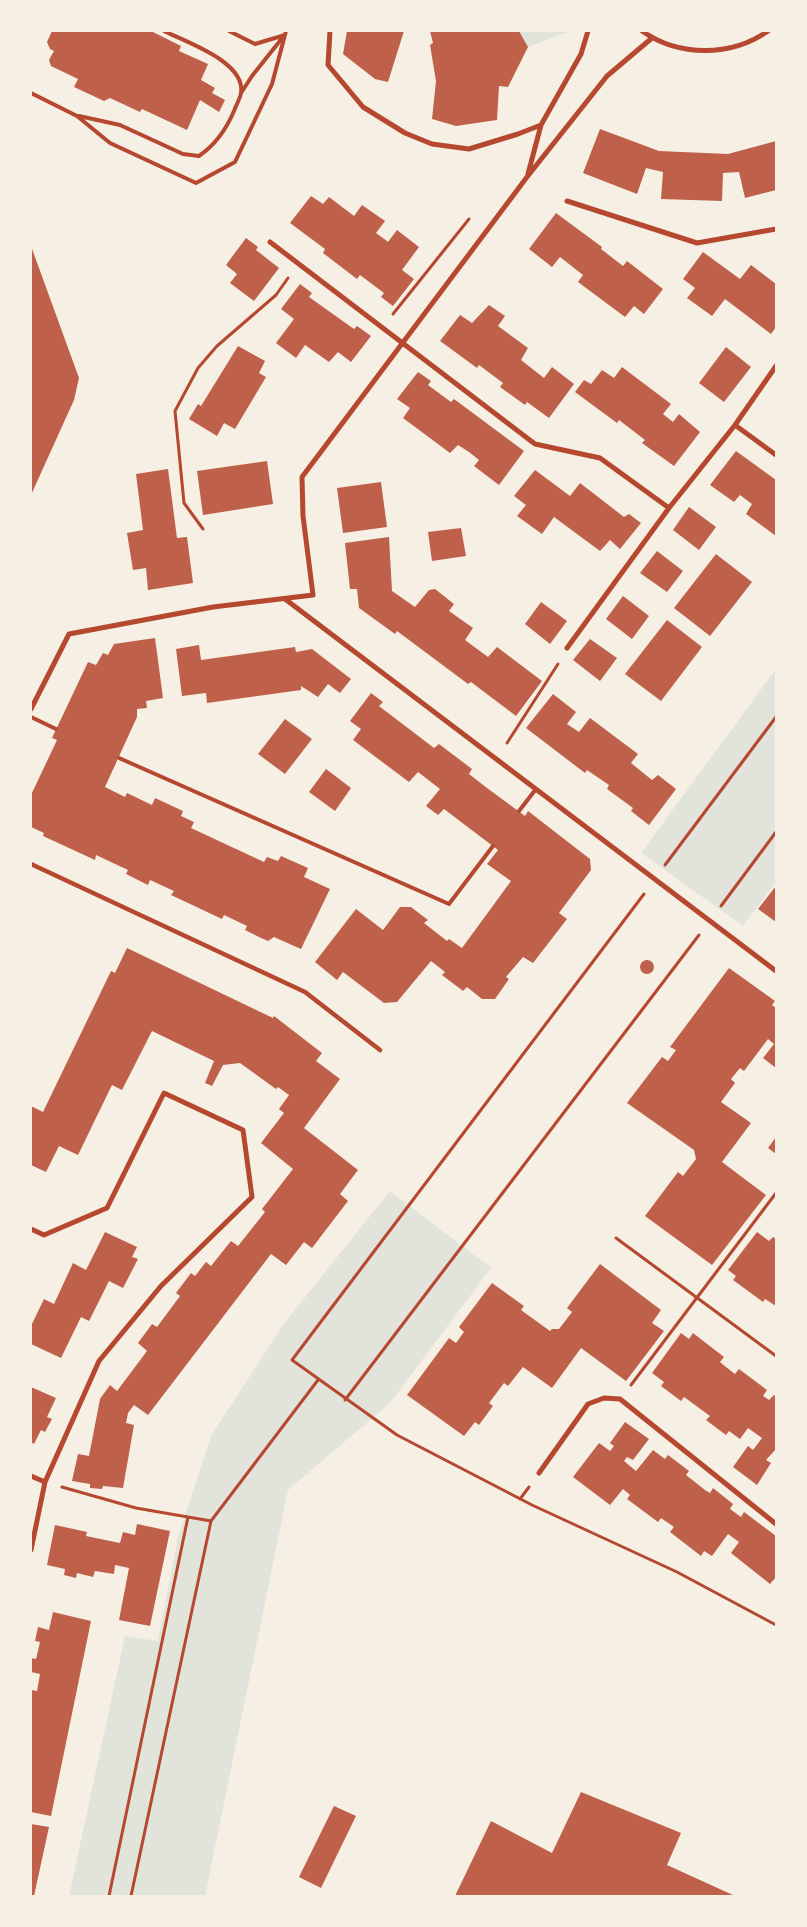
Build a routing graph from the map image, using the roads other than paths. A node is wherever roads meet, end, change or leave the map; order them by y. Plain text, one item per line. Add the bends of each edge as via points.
1 (164, 31) edge
2 (229, 31) edge
3 (330, 31) edge
4 (588, 31) edge
5 (642, 31) edge
6 (768, 31) edge
7 (286, 33) edge
8 (652, 38) junction
9 (31, 93) edge
10 (241, 93) junction
11 (77, 116) junction
12 (541, 125) junction
13 (527, 177) junction
14 (567, 201) dead end
15 (776, 229) edge
16 (270, 242) dead end
17 (402, 342) junction
18 (776, 366) edge
19 (735, 425) junction
20 (776, 456) edge
21 (669, 508) junction
22 (285, 599) junction
23 (567, 648) road end
24 (31, 710) edge
25 (31, 717) edge
26 (56, 728) dead end
27 (119, 758) dead end
28 (536, 789) junction
29 (519, 812) dead end
30 (493, 846) dead end
31 (31, 864) edge
32 (776, 971) edge
33 (380, 1050) dead end
34 (31, 1229) edge
35 (539, 1474) dead end
36 (31, 1476) edge
37 (45, 1482) junction
38 (776, 1524) edge
39 (31, 1550) edge

1 - 10 lane via 220,58 234,70
2 - 7 lane via 255,44
3 - 12 street via 328,65 363,107 405,133 432,144 469,149
4 - 12 street via 581,54
5 - 8 street
6 - 8 street via 756,40 722,50 686,50
7 - 10 lane
7 - 11 lane via 272,84 235,162 196,183 110,142
8 - 13 street via 607,76
9 - 11 lane
10 - 11 lane via 214,146 199,156 183,154 120,126
12 - 13 street
13 - 17 street
14 - 15 street via 696,244
16 - 17 street
17 - 21 street via 535,444 600,458
17 - 22 street via 302,477 303,516 313,595
18 - 19 street
19 - 20 street
19 - 21 street
21 - 23 street
22 - 24 street via 212,607 69,634
22 - 28 street
25 - 26 lane
27 - 30 lane via 449,904
28 - 29 lane
28 - 32 street
31 - 33 street via 305,992
34 - 37 street via 44,1235 107,1208 164,1093 243,1130 252,1197 161,1286 100,1361
35 - 38 street via 588,1404 604,1398 620,1399
36 - 37 street
37 - 39 street

